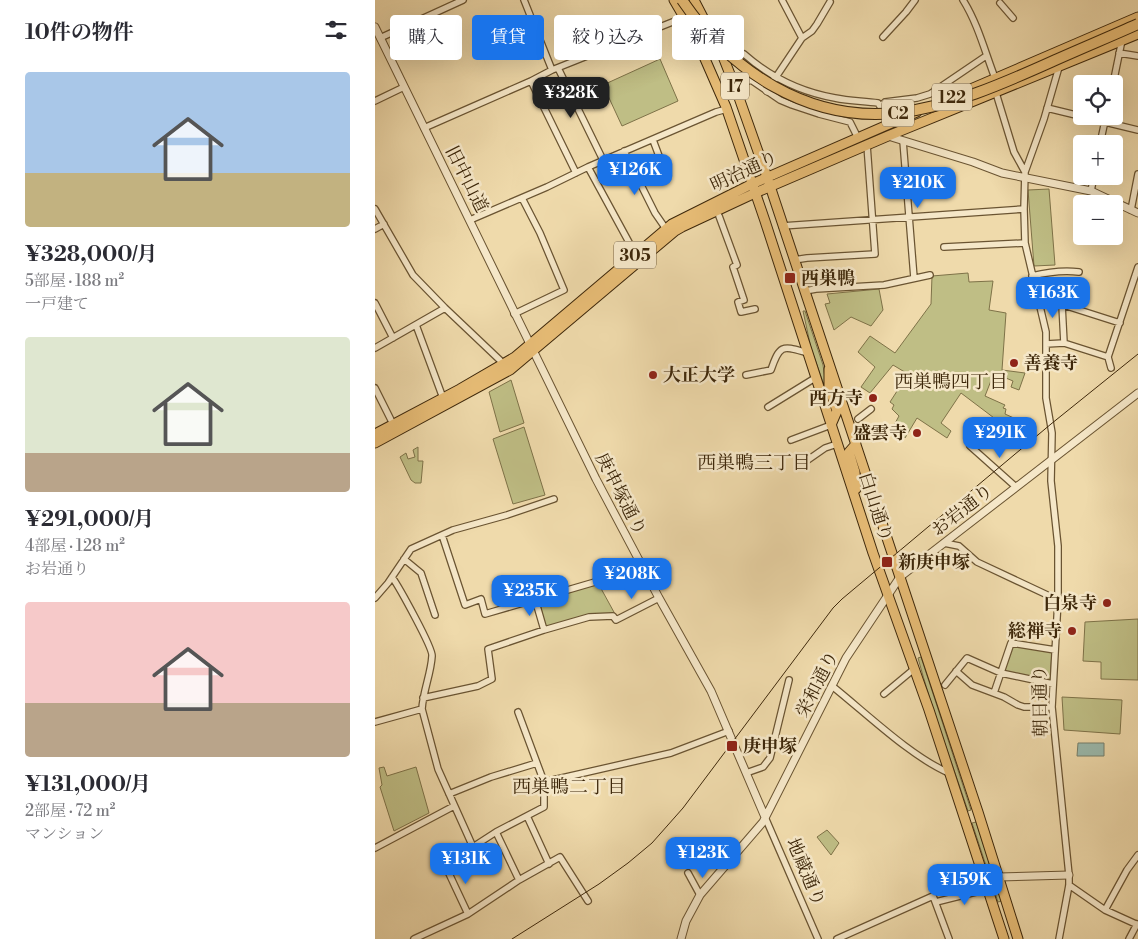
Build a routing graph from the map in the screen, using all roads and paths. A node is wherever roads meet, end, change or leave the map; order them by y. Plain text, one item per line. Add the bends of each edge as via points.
1 (463, 0) edge
2 (524, 0) edge
3 (674, 0) edge
4 (683, 0) edge
5 (694, 0) edge
6 (782, 0) edge
7 (915, 0) edge
8 (963, 0) edge
9 (830, 2) dead end
10 (1000, 2) dead end
11 (684, 15) edge
12 (702, 15) edge
13 (1138, 17) edge
14 (1013, 18) dead end
15 (672, 22) edge
16 (1138, 23) edge
17 (375, 27) edge
18 (1138, 34) edge
19 (883, 37) dead end
20 (802, 38) junction
21 (378, 40) edge
22 (1122, 40) junction
23 (1119, 53) junction
24 (744, 55) edge
25 (986, 56) junction
26 (1138, 56) edge
27 (707, 60) edge
28 (724, 60) edge
29 (1059, 67) junction
30 (555, 69) junction
31 (1115, 75) edge
32 (776, 77) junction
33 (995, 78) junction
34 (531, 81) junction
35 (735, 86) junction
36 (404, 87) junction
37 (767, 91) junction
38 (996, 93) junction
39 (832, 98) junction
40 (375, 101) edge
41 (881, 106) junction
42 (1047, 108) junction
43 (727, 109) junction
44 (1073, 113) edge
45 (832, 117) junction
46 (891, 123) junction
47 (1123, 125) edge
48 (424, 128) junction
49 (1138, 130) edge
50 (892, 135) junction
51 (858, 138) junction
52 (653, 140) junction
53 (903, 141) junction
54 (867, 145) junction
55 (624, 152) junction
56 (603, 160) junction
57 (588, 166) junction
58 (665, 172) dead end
59 (576, 173) junction
60 (1025, 174) junction
61 (1138, 174) edge
62 (767, 177) junction
63 (1092, 185) edge
64 (770, 186) junction
65 (754, 189) junction
66 (1091, 191) junction
67 (522, 198) junction
68 (375, 209) edge
69 (1024, 209) junction
70 (1134, 211) edge
71 (719, 216) dead end
72 (909, 217) junction
73 (872, 219) junction
74 (470, 220) junction
75 (384, 224) junction
76 (782, 226) junction
77 (375, 229) edge
78 (666, 229) junction
79 (1025, 243) junction
80 (944, 247) dead end
81 (637, 257) junction
82 (794, 260) junction
83 (1138, 267) edge
84 (1079, 272) dead end
85 (930, 275) dead end
86 (1032, 276) junction
87 (914, 278) junction
88 (805, 291) junction
89 (375, 303) edge
90 (1039, 304) junction
91 (1062, 305) junction
92 (445, 308) junction
93 (755, 309) dead end
94 (514, 314) junction
95 (1119, 323) junction
96 (416, 324) junction
97 (393, 338) junction
98 (1065, 343) junction
99 (1046, 344) junction
100 (375, 348) edge
101 (531, 348) junction
102 (807, 353) junction
103 (1108, 357) junction
104 (828, 362) junction
105 (504, 364) junction
106 (1111, 368) dead end
107 (747, 375) dead end
108 (815, 378) junction
109 (375, 388) edge
110 (1138, 392) edge
111 (443, 398) junction
112 (768, 407) dead end
113 (871, 409) dead end
114 (858, 419) dead end
115 (393, 424) junction
116 (831, 425) junction
117 (375, 434) edge
118 (791, 440) dead end
119 (375, 443) edge
120 (837, 444) junction
121 (856, 444) junction
122 (970, 446) dead end
123 (1051, 460) junction
124 (802, 464) dead end
125 (1016, 487) junction
126 (554, 498) dead end
127 (858, 506) junction
128 (441, 535) junction
129 (944, 543) junction
130 (404, 559) junction
131 (639, 560) junction
132 (392, 577) junction
133 (900, 577) junction
134 (889, 595) junction
135 (375, 598) edge
136 (659, 598) junction
137 (535, 599) junction
138 (1058, 600) junction
139 (435, 615) dead end
140 (544, 630) junction
141 (1055, 650) junction
142 (914, 669) junction
143 (956, 671) junction
144 (1001, 673) junction
145 (789, 680) dead end
146 (1053, 684) junction
147 (945, 685) dead end
148 (832, 686) junction
149 (994, 693) junction
150 (884, 694) dead end
151 (423, 698) junction
152 (1052, 707) junction
153 (422, 709) junction
154 (518, 712) dead end
155 (375, 722) edge
156 (729, 731) junction
157 (537, 763) junction
158 (746, 773) junction
159 (949, 774) junction
160 (544, 782) junction
161 (449, 794) junction
162 (454, 806) junction
163 (527, 816) junction
164 (765, 817) junction
165 (496, 832) junction
166 (473, 847) junction
167 (375, 848) edge
168 (1137, 856) edge
169 (549, 864) junction
170 (688, 873) dead end
171 (1069, 875) junction
172 (999, 877) junction
173 (519, 880) junction
174 (1069, 885) junction
175 (988, 889) junction
176 (701, 895) junction
177 (588, 902) dead end
178 (936, 902) junction
179 (1105, 910) junction
180 (468, 914) junction
181 (1137, 924) edge
182 (428, 933) junction
183 (414, 939) edge
184 (432, 939) edge
185 (681, 939) edge
186 (818, 939) edge
187 (837, 939) edge
188 (949, 939) edge
189 (1004, 939) edge
190 (1017, 939) edge
191 (1059, 939) edge
192 (1129, 939) edge

1 - 21 street
2 - 30 street
3 - 11 main road, 17
4 - 16 highway, C2, bridge via 728,51 777,87 822,104 873,112 919,107 974,92
5 - 12 main road, 17
6 - 20 street
7 - 19 street
8 - 25 street via 984,43
9 - 20 street via 812,31
10 - 14 street
13 - 33 main road, 明治通り / 122
15 - 30 street
17 - 21 street, 旧中山道
18 - 22 main road, 明治通り / 122
20 - 32 street
21 - 36 street, 旧中山道
22 - 23 street
22 - 29 main road, 明治通り / 122
23 - 26 street
23 - 31 street
24 - 32 street
25 - 33 street
25 - 41 street via 930,94 885,102
27 - 43 main road, 17
28 - 35 main road, 17
29 - 38 main road, 明治通り / 122
29 - 42 street
30 - 34 street
30 - 56 street
32 - 37 street
32 - 39 street via 803,90
33 - 46 main road, 明治通り / 122
34 - 48 street
34 - 59 street
35 - 37 street via 751,80
35 - 62 main road, 17
36 - 40 street
36 - 48 street, 旧中山道
37 - 45 street via 791,105
38 - 50 main road, 明治通り / 122
38 - 60 street via 1014,152
39 - 41 street
39 - 45 street
41 - 46 street
42 - 44 street
42 - 60 street
43 - 52 street
43 - 65 main road, 白山通り / 17
45 - 51 street via 850,122
46 - 50 street
46 - 51 main road, 明治通り / 122
47 - 49 street
48 - 74 street, 旧中山道
50 - 53 street
50 - 54 main road, 明治通り / 122
51 - 62 main road, 明治通り / 122
52 - 55 street
52 - 58 street
53 - 60 street via 1002,173
53 - 72 street
54 - 64 main road, 明治通り / 122
54 - 73 street
55 - 56 street
55 - 78 street
56 - 57 street
57 - 59 street
57 - 81 street
59 - 67 street
60 - 66 street
60 - 69 street, 朝日通り
61 - 70 street
62 - 64 main road, 17
62 - 65 main road, 明治通り / 122
63 - 66 street
64 - 65 main road, 明治通り / 122
64 - 76 main road, 白山通り / 17
65 - 78 main road, 明治通り / 305 via 704,207
65 - 81 main road, 明治通り / 305 via 682,227
65 - 102 main road, 白山通り / 17
66 - 70 street
67 - 74 street
67 - 94 street via 564,290
68 - 75 street
69 - 72 street
69 - 79 street, 朝日通り
71 - 93 street via 737,265 733,267 744,300 738,302 741,312
72 - 73 street
72 - 87 street
73 - 76 street
73 - 82 street via 875,254
74 - 94 street, 旧中山道
75 - 77 street
75 - 92 street via 413,275
76 - 82 main road, 白山通り / 17
78 - 81 main road, 明治通り / 305
79 - 80 street
79 - 86 street, 朝日通り
81 - 101 main road, 明治通り / 305
82 - 88 main road, 白山通り / 17
83 - 95 street
84 - 86 street via 1049,272
85 - 87 street
86 - 90 street, 朝日通り
87 - 88 street via 884,285
88 - 104 main road, 白山通り / 17
89 - 97 street
90 - 91 street via 1051,302
90 - 99 street, 朝日通り
91 - 95 street
91 - 98 street
92 - 96 street
92 - 105 street
94 - 101 street, 旧中山道
95 - 103 street
96 - 97 street
96 - 111 street
97 - 100 street
98 - 99 street
98 - 103 street
99 - 123 street, 朝日通り
101 - 105 main road, 明治通り / 305
101 - 119 main road, 明治通り / 305 via 510,370
101 - 131 street, 庚申塚通り
102 - 107 street via 785,347 771,370
102 - 108 main road, 白山通り / 17
103 - 106 street
104 - 116 main road via 829,387 837,411
104 - 121 main road, 白山通り / 17
105 - 111 main road, 明治通り / 305
108 - 112 street
108 - 116 main road, 白山通り / 17
109 - 115 street
110 - 123 street, お岩通り
111 - 115 main road, 明治通り / 305
113 - 114 street
115 - 117 main road, 明治通り / 305
116 - 118 street
116 - 120 main road, 白山通り / 17
120 - 124 street
120 - 127 main road, 白山通り / 17
121 - 127 main road via 849,452 855,472
121 - 133 main road, 白山通り / 17
122 - 125 street
123 - 125 street, お岩通り
123 - 138 street, 朝日通り via 1058,546
125 - 129 street, お岩通り
126 - 128 street
127 - 134 main road, 白山通り / 17
128 - 130 street via 411,550
128 - 137 street via 465,605 481,599 485,614
129 - 133 street, お岩通り
129 - 138 street via 959,546 977,562
130 - 132 street
130 - 139 street via 421,573
131 - 136 street, 庚申塚通り
131 - 137 street via 595,582
132 - 135 street
132 - 151 street via 433,653
133 - 134 street, 栄和通り
133 - 172 main road, 白山通り / 17
134 - 142 main road, 白山通り / 17
134 - 148 street, 栄和通り via 846,658
136 - 140 street via 615,620 613,616 589,617
136 - 156 street, 庚申塚通り via 700,669
137 - 140 street
138 - 141 street, 朝日通り
140 - 151 street via 488,649 492,679 478,686
141 - 144 street via 1011,643
141 - 146 street, 朝日通り
142 - 150 street
142 - 159 main road, 白山通り / 17
143 - 144 street via 967,658
143 - 147 street
143 - 149 street via 973,685
144 - 146 street
144 - 149 street
145 - 158 street via 770,758 763,767
146 - 152 street, 朝日通り
148 - 159 street via 905,745
148 - 164 street, 栄和通り
149 - 152 street via 1024,707
151 - 153 street
152 - 171 street, 朝日通り
153 - 155 street
153 - 161 street via 438,770
154 - 157 street
156 - 158 street, 庚申塚通り
156 - 160 street via 671,753
157 - 160 street
157 - 161 street
158 - 164 street, 庚申塚通り
159 - 175 main road, 白山通り / 17
160 - 163 street via 544,807
161 - 162 street
162 - 166 street
162 - 167 street
163 - 165 street
163 - 169 street
164 - 176 street, 栄和通り
164 - 186 street, 地蔵通り
165 - 166 street
165 - 173 street
166 - 180 street via 445,865
168 - 179 street
169 - 173 street
169 - 177 street via 561,857
170 - 176 street
171 - 172 street
171 - 174 street, 朝日通り
172 - 190 main road, 白山通り / 17
173 - 180 street
174 - 179 street
174 - 191 street, 朝日通り
175 - 178 street
175 - 189 main road, 白山通り / 17
176 - 185 street, 栄和通り via 686,921
178 - 187 street via 933,896
178 - 188 street
179 - 181 street
180 - 182 street
181 - 192 street
182 - 183 street
182 - 184 street

